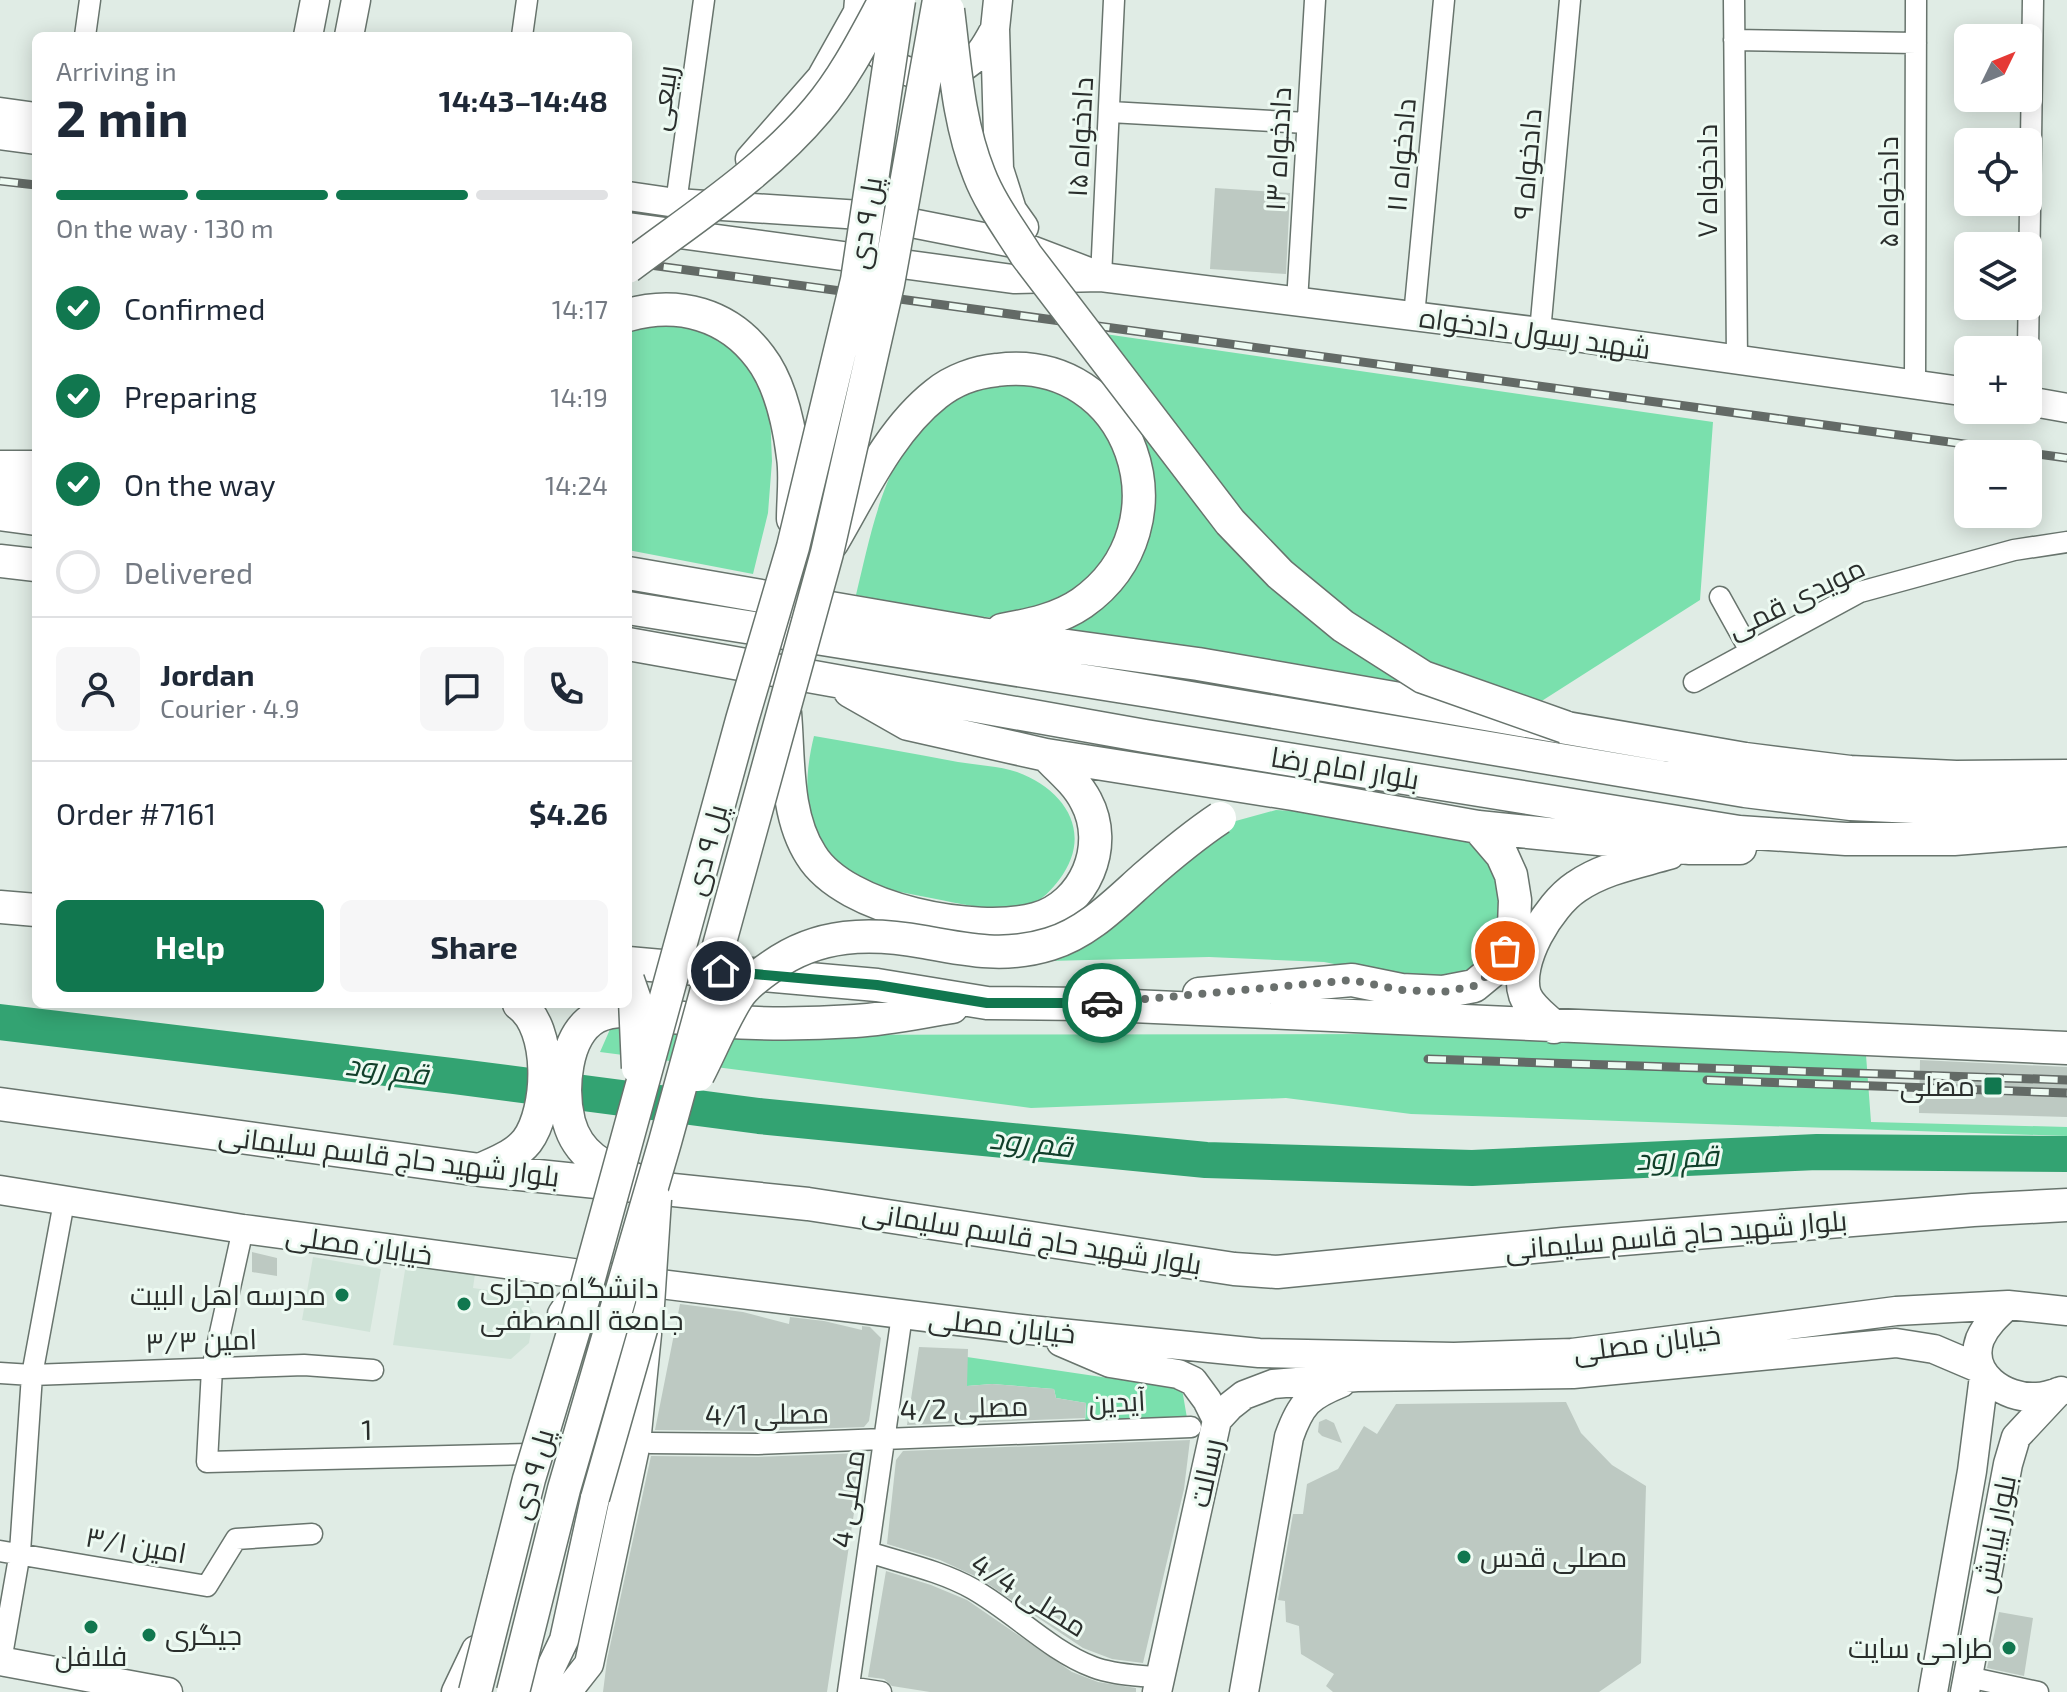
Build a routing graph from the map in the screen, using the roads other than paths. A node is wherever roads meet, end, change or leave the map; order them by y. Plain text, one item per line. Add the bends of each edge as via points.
1 (90, 0) edge
2 (315, 0) edge
3 (326, 0) edge
4 (340, 0) edge
5 (356, 0) edge
6 (527, 0) edge
7 (704, 0) edge
8 (899, 0) edge
9 (939, 0) edge
10 (947, 0) edge
11 (998, 0) edge
12 (1114, 0) edge
13 (1315, 0) edge
14 (1444, 0) edge
15 (1570, 0) edge
16 (1734, 0) edge
17 (1916, 0) edge
18 (2033, 0) edge
19 (867, 4) edge
20 (995, 29) junction
21 (86, 32) edge
22 (309, 32) edge
23 (321, 32) edge
24 (335, 32) edge
25 (350, 32) edge
26 (523, 32) edge
27 (1734, 40) junction
28 (1916, 43) junction
29 (0, 112) edge
30 (1110, 112) junction
31 (32, 116) edge
32 (1307, 123) junction
33 (0, 135) edge
34 (32, 139) edge
35 (632, 197) edge
36 (689, 204) junction
37 (632, 228) edge
38 (632, 264) edge
39 (1101, 277) junction
40 (1297, 302) junction
41 (632, 314) edge
42 (1414, 316) junction
43 (1540, 332) junction
44 (2028, 336) edge
45 (1737, 361) junction
46 (1915, 384) junction
47 (1954, 390) edge
48 (2042, 404) edge
49 (2067, 408) edge
50 (0, 465) edge
51 (32, 465) edge
52 (32, 489) edge
53 (0, 490) edge
54 (0, 514) edge
55 (32, 518) edge
56 (2067, 542) edge
57 (793, 547) junction
58 (827, 553) junction
59 (0, 561) edge
60 (32, 565) edge
61 (635, 572) edge
62 (1720, 597) dead end
63 (632, 609) edge
64 (981, 634) junction
65 (632, 645) edge
66 (1750, 651) junction
67 (1694, 682) dead end
68 (837, 683) junction
69 (785, 713) junction
70 (1565, 727) junction
71 (1046, 755) junction
72 (2067, 776) edge
73 (1293, 794) junction
74 (2067, 804) edge
75 (1478, 827) junction
76 (2067, 830) edge
77 (1846, 839) junction
78 (1690, 848) junction
79 (0, 907) edge
80 (32, 910) edge
81 (632, 963) edge
82 (632, 998) edge
83 (632, 999) edge
84 (987, 1003) junction
85 (1087, 1004) junction
86 (523, 1008) edge
87 (607, 1008) edge
88 (1554, 1027) junction
89 (2067, 1048) edge
90 (557, 1050) junction
91 (640, 1096) junction
92 (0, 1104) edge
93 (553, 1107) junction
94 (664, 1164) junction
95 (480, 1170) junction
96 (0, 1190) edge
97 (64, 1202) junction
98 (2067, 1205) edge
99 (243, 1229) junction
100 (569, 1290) junction
101 (2008, 1305) junction
102 (2067, 1311) edge
103 (902, 1315) junction
104 (1030, 1330) junction
105 (1934, 1349) junction
106 (212, 1369) junction
107 (373, 1370) dead end
108 (0, 1373) edge
109 (1983, 1373) junction
110 (32, 1375) junction
111 (1357, 1377) junction
112 (2063, 1390) edge
113 (1979, 1423) junction
114 (1208, 1425) junction
115 (1046, 1433) joint
116 (885, 1439) junction
117 (650, 1443) dead end
118 (529, 1454) junction
119 (312, 1534) dead end
120 (10, 1552) edge
121 (868, 1552) junction
122 (564, 1640) junction
123 (473, 1659) junction
124 (0, 1661) edge
125 (590, 1678) edge
126 (1966, 1684) edge
127 (1159, 1685) edge
128 (848, 1690) edge
129 (2030, 1690) edge
130 (168, 1692) edge
131 (456, 1692) edge
132 (475, 1692) edge
133 (488, 1692) edge
134 (513, 1692) edge
135 (535, 1692) edge
136 (567, 1692) edge
137 (881, 1692) edge
138 (1244, 1692) edge
139 (1933, 1692) edge

1 - 21 street
2 - 22 main road
3 - 23 main road
4 - 24 main road
5 - 25 main road
6 - 26 street
7 - 36 street, ربیعی
8 - 57 main road, پل ۹ دی, bridge via 857,280
9 - 58 main road, پل ۹ دی, bridge via 888,284
10 - 70 main road, bridge via 959,100 979,176 1026,255 1230,522 1280,574 1343,626 1423,677
11 - 20 main road
12 - 30 street, دادخواه ۱۵
13 - 32 street, دادخواه ۱۳
14 - 42 street, دادخواه ۱۱
15 - 43 street, دادخواه ۹
16 - 27 street, دادخواه ۷
17 - 28 street, دادخواه ۵
18 - 44 street
19 - 20 main road via 867,42 890,65 919,76 951,73 978,56
19 - 36 main road via 821,78 753,156
19 - 38 main road, bridge via 840,80 817,110 727,193
20 - 39 main road via 999,169 1012,210 1028,233
27 - 28 street
27 - 45 street, دادخواه ۷
28 - 46 street, دادخواه ۵
29 - 31 main road
30 - 32 street
30 - 39 street, دادخواه ۱۵
32 - 40 street, دادخواه ۱۳
33 - 34 main road
35 - 36 main road, شهید رسول دادخواه
36 - 39 main road, شهید رسول دادخواه via 876,216 1013,243
37 - 39 main road, شهید رسول دادخواه via 1013,279
39 - 40 main road, شهید رسول دادخواه
40 - 42 main road, شهید رسول دادخواه
41 - 57 main road, bridge via 687,309 727,325 761,357 779,395 794,459
42 - 43 main road, شهید رسول دادخواه
43 - 45 main road, شهید رسول دادخواه
45 - 46 main road, شهید رسول دادخواه
46 - 47 main road, شهید رسول دادخواه
48 - 49 main road
50 - 51 main road
52 - 53 main road
54 - 55 main road
56 - 66 street, مویدی قمی via 2014,550 1860,592
57 - 91 main road, پل ۹ دی, bridge
58 - 64 main road, bridge via 882,456 937,392 961,379 1018,367 1072,382 1114,417 1129,441 1138,471 1136,532 1121,560 1084,602 1032,624
58 - 69 main road, پل ۹ دی, bridge
59 - 60 main road
61 - 64 main road
62 - 66 street
63 - 74 main road, بلوار امام رضا via 1745,791 1941,808
64 - 70 main road via 1198,664
65 - 68 main road, بلوار امام رضا
66 - 67 street, مویدی قمی
68 - 71 main road via 908,724
68 - 77 main road, بلوار امام رضا via 1739,832
69 - 71 main road via 798,829 812,857 859,897 886,907 983,924 1040,918 1067,902 1083,885 1093,862 1094,832 1086,801
69 - 94 main road, پل ۹ دی, bridge
70 - 72 main road via 1850,772
71 - 73 main road
73 - 75 main road
73 - 94 main road, bridge via 1220,818 1101,916 1049,944 1010,953 979,952 902,938 843,937 786,955 737,997
75 - 78 main road
75 - 85 main road via 1502,855 1515,900 1514,927 1505,951 1474,986 1443,992 1401,990 1352,980
76 - 77 main road, بلوار امام رضا via 1954,839
77 - 78 main road via 1760,849
78 - 88 main road via 1609,870 1575,887 1550,912 1526,961 1523,985 1526,998
79 - 80 main road
81 - 84 main road via 877,985
82 - 84 main road via 718,1022 856,1021
83 - 91 main road, bridge
84 - 85 main road
85 - 88 main road
86 - 90 main road
87 - 90 main road
88 - 89 main road
90 - 93 main road
91 - 132 main road, پل ۹ دی, bridge via 529,1479
92 - 95 main road, بلوار شهید حاج قاسم سلیمانی
93 - 94 main road via 596,1163
93 - 95 main road via 510,1157
94 - 95 main road, بلوار شهید حاج قاسم سلیمانی
94 - 98 main road, بلوار شهید حاج قاسم سلیمانی via 808,1204 1277,1272
94 - 122 main road, bridge via 650,1305 595,1498
94 - 134 main road, پل ۹ دی, bridge via 564,1489
96 - 97 main road, خیابان مصلی
97 - 99 main road, خیابان مصلی
97 - 110 street
99 - 100 main road, خیابان مصلی
99 - 106 street
100 - 103 main road, خیابان مصلی
100 - 118 main road
100 - 125 main road via 576,1297 585,1291 617,1291 636,1303 646,1323 636,1443
101 - 102 main road, خیابان مصلی
101 - 104 main road, خیابان مصلی via 1896,1311 1572,1353 1454,1357 1259,1353
101 - 109 main road, بلوار نیایش via 1987,1325 1978,1343
103 - 104 main road, خیابان مصلی
103 - 116 street, مصلی 4
104 - 114 main road, رسالت via 1110,1363 1193,1381 1207,1400
105 - 109 main road, خیابان مصلی
105 - 111 main road, خیابان مصلی via 1896,1343 1573,1374
105 - 113 main road via 1958,1374
106 - 107 street, امین ۳/۳ via 304,1365
106 - 110 street, امین ۳/۳
106 - 118 street, 1 via 207,1462
108 - 110 street, امین ۳/۳
109 - 112 main road, خیابان مصلی via 2007,1393 2020,1396 2039,1398
109 - 113 main road, بلوار نیایش
110 - 120 street
111 - 114 main road, خیابان مصلی via 1273,1384 1244,1395
111 - 138 main road via 1314,1394 1298,1412 1289,1437
112 - 126 main road, بلوار نیایش via 2016,1437
113 - 139 main road, بلوار نیایش
114 - 115 street, آیدین
114 - 127 main road, رسالت
115 - 116 street, مصلی 4/2
116 - 117 street, مصلی 4/1
116 - 121 street, مصلی 4
118 - 123 main road
119 - 120 street, امین ۳/۱ via 236,1539 207,1586
120 - 124 street
121 - 127 street, مصلی 4/4 via 971,1588 1074,1658
121 - 128 street, مصلی 4
122 - 125 main road
122 - 135 main road
122 - 136 main road
123 - 131 main road
123 - 133 main road
124 - 130 main road
125 - 136 main road
126 - 129 street
128 - 137 street

